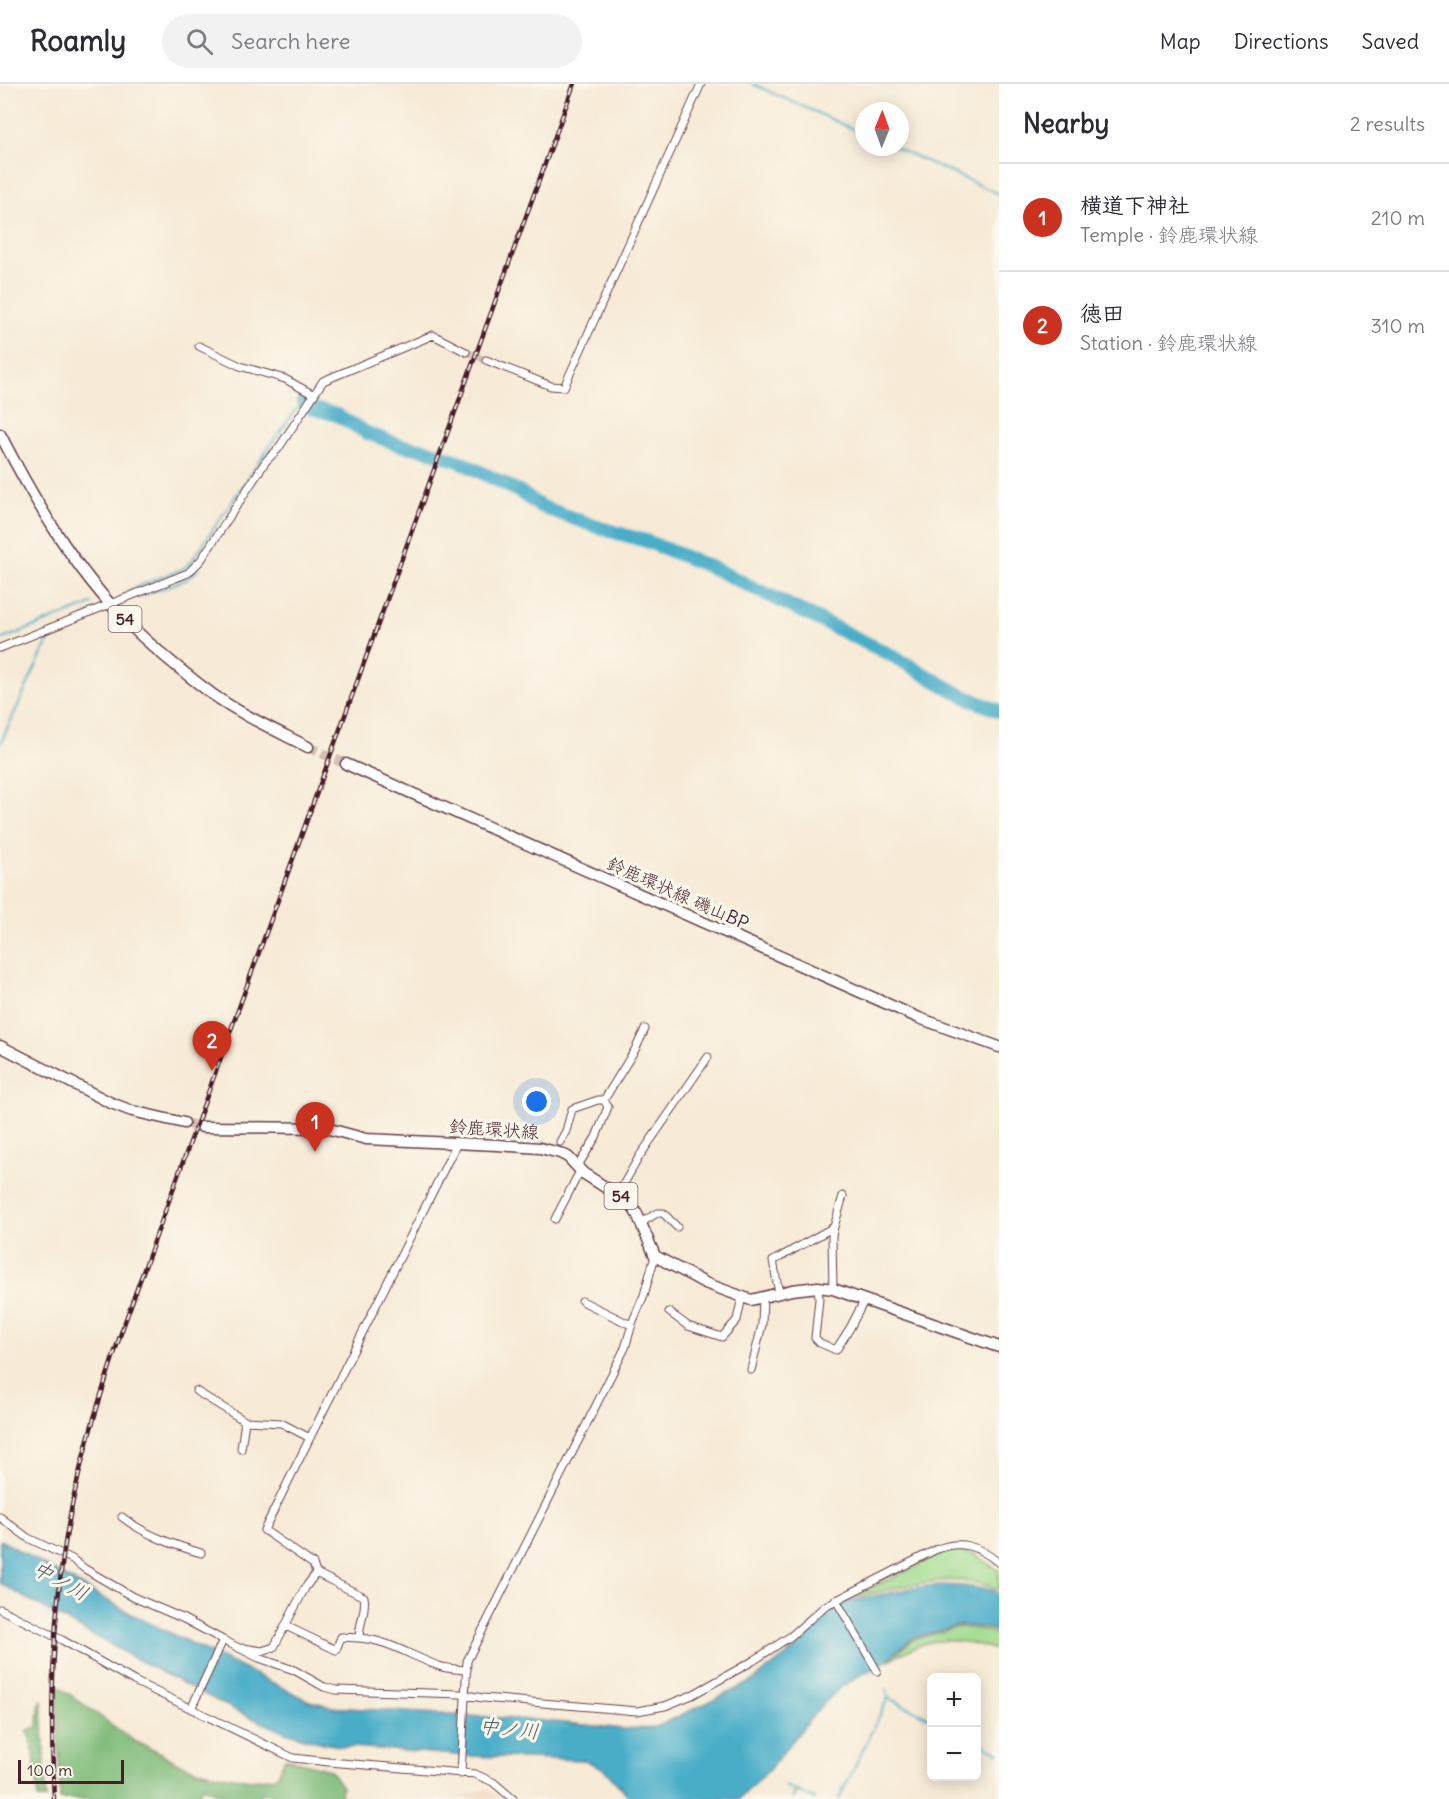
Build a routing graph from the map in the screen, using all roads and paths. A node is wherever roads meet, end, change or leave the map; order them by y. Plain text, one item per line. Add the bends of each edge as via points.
1 (701, 84) edge
2 (200, 346) dead end
3 (466, 352) tunnel mouth
4 (486, 360) tunnel mouth
5 (314, 396) junction
6 (0, 434) edge
7 (111, 604) junction
8 (0, 648) edge
9 (308, 747) tunnel mouth
10 (346, 764) tunnel mouth
11 (645, 1029) dead end
12 (0, 1046) edge
13 (999, 1047) edge
14 (708, 1057) dead end
15 (604, 1100) junction
16 (184, 1123) tunnel mouth
17 (202, 1127) tunnel mouth
18 (560, 1142) dead end
19 (457, 1143) junction
20 (578, 1169) junction
21 (618, 1194) junction
22 (843, 1196) dead end
23 (555, 1219) dead end
24 (641, 1223) junction
25 (677, 1227) dead end
26 (834, 1227) junction
27 (655, 1256) junction
28 (818, 1287) junction
29 (833, 1289) junction
30 (779, 1293) junction
31 (742, 1297) junction
32 (763, 1297) junction
33 (866, 1299) junction
34 (582, 1301) dead end
35 (669, 1312) dead end
36 (631, 1325) junction
37 (999, 1347) edge
38 (751, 1370) dead end
39 (196, 1391) dead end
40 (245, 1422) junction
41 (310, 1438) junction
42 (241, 1449) dead end
43 (0, 1517) edge
44 (122, 1518) dead end
45 (201, 1552) dead end
46 (999, 1563) edge
47 (316, 1573) junction
48 (836, 1600) junction
49 (0, 1609) edge
50 (286, 1626) junction
51 (359, 1638) junction
52 (223, 1641) junction
53 (237, 1647) junction
54 (466, 1670) junction
55 (877, 1671) dead end
56 (466, 1697) junction
57 (190, 1709) junction
58 (461, 1774) junction
59 (513, 1799) edge

1 - 4 street via 564,387 551,386
2 - 5 street via 240,366 285,379
3 - 5 street via 433,335 323,381
5 - 7 street via 197,566 184,576
6 - 7 main road, 54 via 36,500
7 - 8 street
7 - 9 main road, 54 via 213,694
10 - 13 main road, 鈴鹿環状線 磯山BP via 919,1018
11 - 15 street
12 - 16 main road via 111,1103
14 - 21 street
15 - 18 street via 572,1109
15 - 20 street via 608,1107 601,1127
17 - 19 main road, 鈴鹿環状線 / 54 via 326,1128 366,1139
19 - 20 main road, 鈴鹿環状線 / 54 via 540,1148 568,1157
19 - 41 street
20 - 21 main road, 鈴鹿環状線 / 54
20 - 23 street
21 - 24 main road, 鈴鹿環状線 / 54 via 630,1203
22 - 26 street
24 - 25 street via 663,1213
24 - 27 main road, 鈴鹿環状線 / 54
26 - 29 street
26 - 30 street via 773,1260
27 - 31 main road via 705,1283
27 - 36 street
28 - 29 main road
28 - 30 main road
28 - 33 street via 815,1338 836,1350
29 - 33 main road
30 - 32 main road
31 - 32 main road
31 - 35 street via 736,1320 722,1337 688,1326
32 - 38 street via 762,1324
33 - 37 main road
34 - 36 street
36 - 54 street via 625,1348 467,1661
39 - 40 street
40 - 41 street via 280,1423
40 - 42 street
41 - 47 street via 264,1530 314,1564
43 - 52 street via 28,1538 72,1559 133,1597
44 - 45 street via 175,1545
46 - 48 street via 973,1547 946,1545
47 - 50 street
47 - 51 street via 364,1596
48 - 55 street
48 - 56 street via 762,1655 665,1706 628,1710
49 - 57 street
50 - 51 street via 336,1650 341,1637
50 - 53 street via 270,1650
51 - 54 street via 390,1643 439,1666
52 - 53 street
52 - 57 street
53 - 56 street via 336,1690
54 - 56 street
56 - 58 street
57 - 58 street via 293,1758
58 - 59 street via 486,1778

